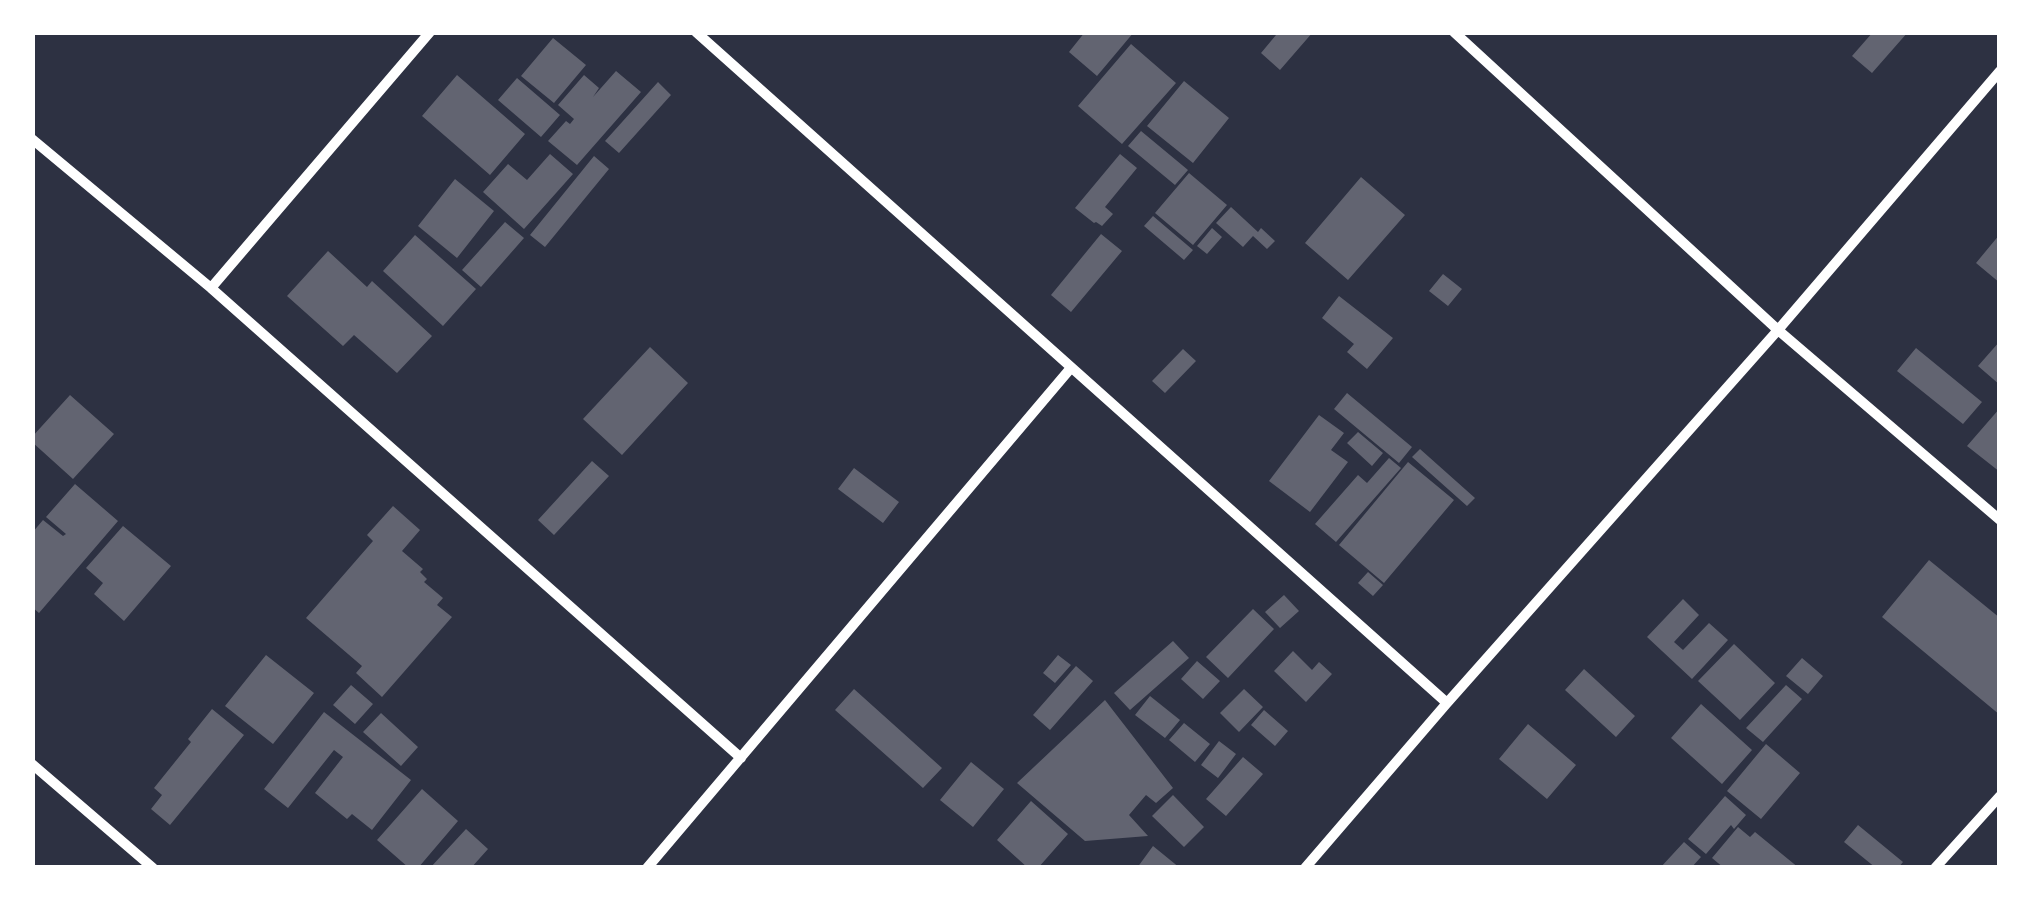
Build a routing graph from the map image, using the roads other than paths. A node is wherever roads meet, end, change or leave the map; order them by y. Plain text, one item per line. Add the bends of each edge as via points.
1 (430, 32) edge
2 (696, 32) edge
3 (1454, 32) edge
4 (2000, 71) edge
5 (32, 139) edge
6 (212, 288) junction
7 (1778, 330) junction
8 (1070, 368) junction
9 (2000, 520) edge
10 (1447, 703) junction
11 (742, 758) junction
12 (32, 764) edge
13 (2000, 796) edge
14 (153, 868) edge
15 (647, 868) edge
16 (1305, 868) edge
17 (1935, 868) edge

1 - 6 street
2 - 8 street
3 - 7 street
4 - 7 street
5 - 6 street
6 - 11 street
7 - 9 street
7 - 10 street
8 - 10 street
8 - 11 street
10 - 16 street
11 - 15 street
12 - 14 street
13 - 17 street

